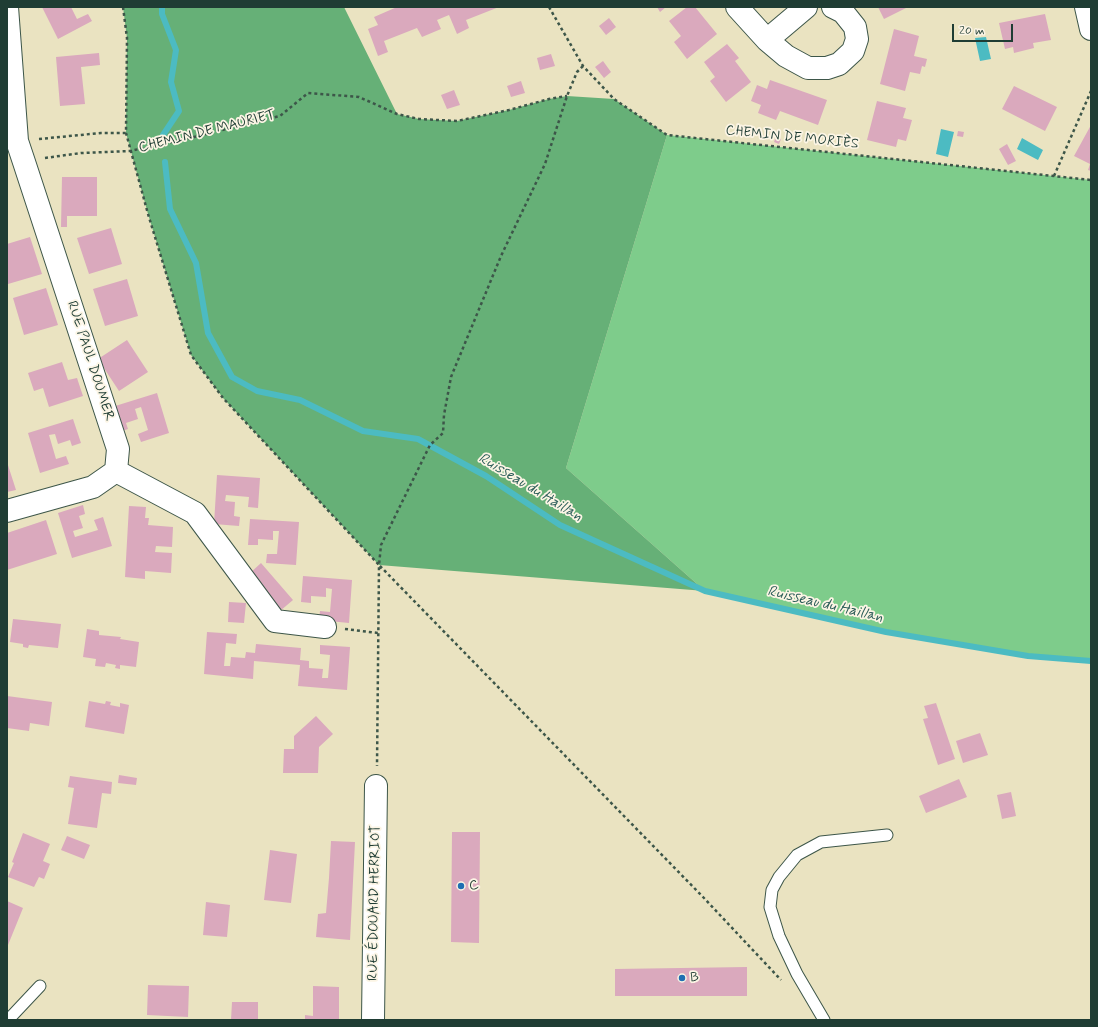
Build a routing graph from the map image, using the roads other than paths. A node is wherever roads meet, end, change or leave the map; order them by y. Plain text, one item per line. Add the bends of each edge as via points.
1 (7, 7) edge
2 (736, 7) edge
3 (806, 7) edge
4 (833, 7) edge
5 (1086, 7) edge
6 (1091, 29) edge
7 (767, 40) junction
8 (12, 142) edge
9 (116, 471) junction
10 (7, 511) edge
11 (325, 627) road end
12 (376, 786) road end
13 (887, 835) dead end
14 (40, 986) dead end
15 (8, 1020) edge
16 (373, 1020) edge
17 (824, 1020) edge

1 - 8 street, RUE PAUL DOUMER
2 - 7 street
3 - 7 street
4 - 7 street via 843,12 855,27 857,39 853,51 839,64 827,68 808,68 786,56
5 - 6 street
8 - 9 street, RUE PAUL DOUMER via 24,162 118,449
9 - 10 street via 93,487
9 - 11 street via 196,512 275,621
12 - 16 street, RUE ÉDOUARD HERRIOT
13 - 17 lane via 821,842 798,855 779,877 772,890 770,907 779,936 797,974
14 - 15 lane

